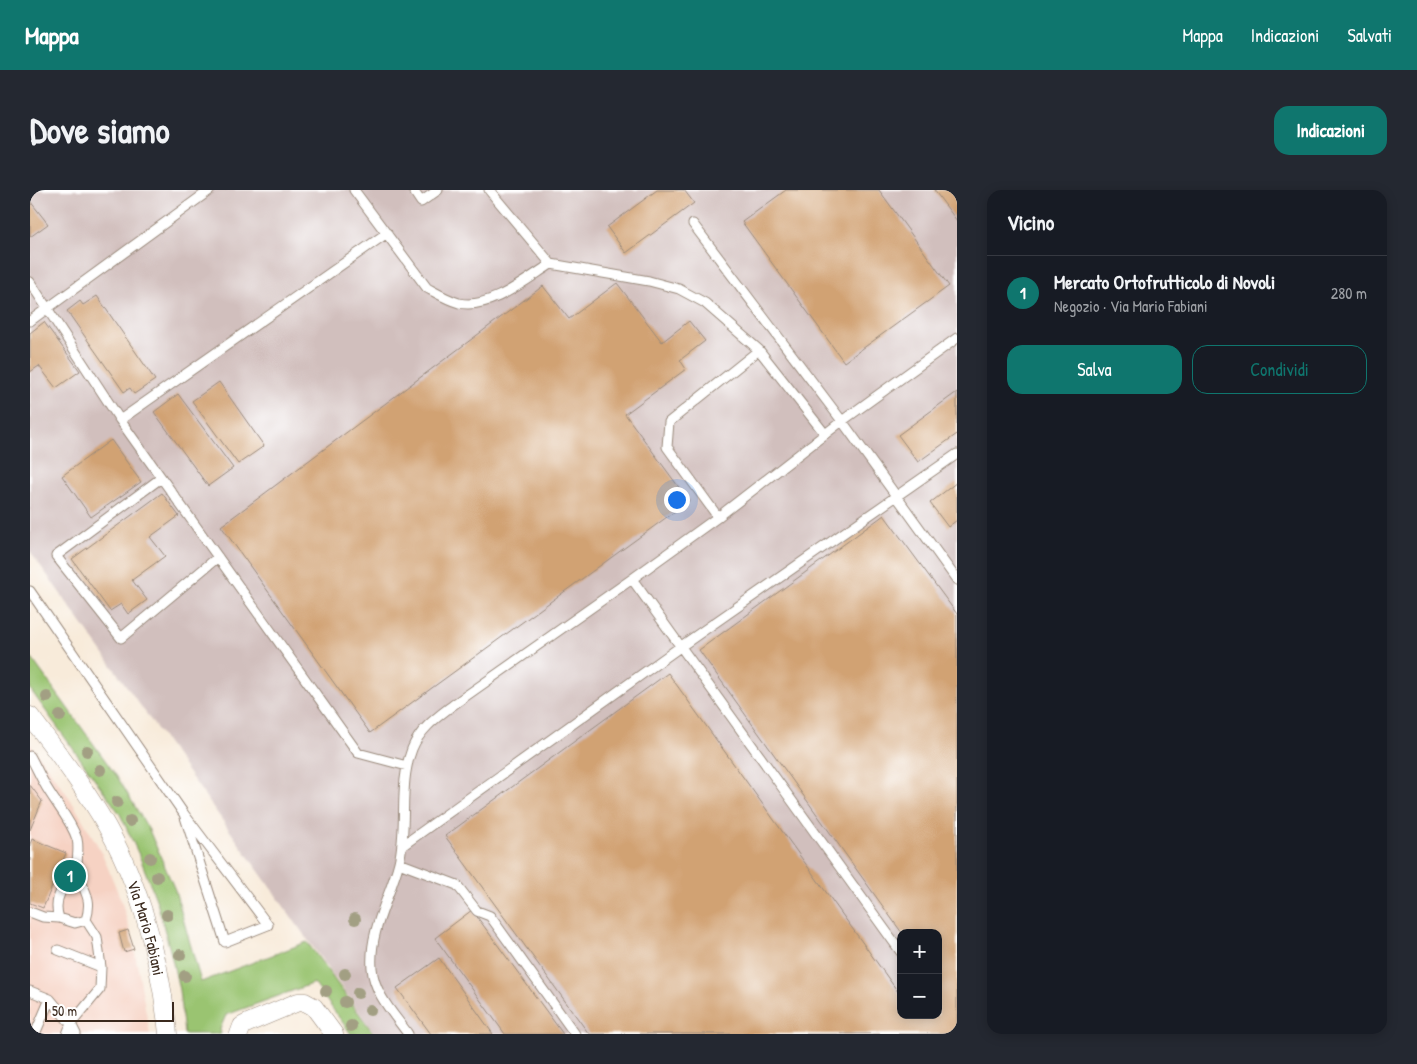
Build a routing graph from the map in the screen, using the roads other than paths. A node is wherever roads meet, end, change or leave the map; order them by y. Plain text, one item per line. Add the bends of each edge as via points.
1 (210, 190) edge
2 (354, 190) edge
3 (413, 190) edge
4 (438, 190) edge
5 (489, 190) edge
6 (693, 224) dead end
7 (386, 233) junction
8 (551, 264) junction
9 (30, 282) edge
10 (48, 308) junction
11 (30, 321) edge
12 (957, 338) edge
13 (759, 350) junction
14 (120, 420) junction
15 (842, 421) junction
16 (825, 434) junction
17 (957, 454) edge
18 (161, 478) junction
19 (897, 497) junction
20 (718, 517) junction
21 (218, 557) junction
22 (632, 579) junction
23 (957, 580) edge
24 (30, 591) edge
25 (680, 647) junction
26 (30, 716) edge
27 (30, 756) edge
28 (407, 766) junction
29 (30, 772) edge
30 (44, 784) junction
31 (184, 814) junction
32 (402, 846) junction
33 (399, 863) junction
34 (77, 871) junction
35 (30, 912) edge
36 (59, 918) junction
37 (86, 920) junction
38 (897, 946) edge
39 (58, 950) dead end
40 (101, 967) junction
41 (30, 990) edge
42 (50, 999) junction
43 (71, 1024) junction
44 (239, 1033) edge
45 (35, 1034) edge
46 (67, 1034) edge
47 (76, 1034) edge
48 (168, 1034) edge
49 (334, 1034) edge
50 (408, 1034) edge
51 (575, 1034) edge

1 - 10 lane
2 - 7 lane
3 - 4 lane via 421,202
5 - 8 lane
6 - 15 lane
7 - 8 lane via 427,288 461,303 494,299
7 - 14 lane
8 - 13 lane via 622,275 679,289 695,296 716,312
9 - 10 lane
10 - 11 lane
10 - 14 lane
12 - 15 lane
13 - 16 lane
13 - 20 lane via 669,422 667,447
14 - 18 lane
15 - 16 lane
15 - 19 lane
16 - 20 lane
17 - 19 lane
18 - 21 lane
18 - 21 lane via 56,556 121,638
19 - 23 lane
19 - 25 lane
20 - 22 lane
21 - 28 lane via 358,753
22 - 25 lane
22 - 28 lane via 430,723 420,734
24 - 31 lane
25 - 32 lane
25 - 38 lane
26 - 48 street, Via Mario Fabiani via 92,802 132,882 152,943
27 - 30 lane
28 - 32 lane
29 - 30 lane
30 - 34 lane via 77,840
31 - 31 lane via 224,942 268,925 250,901
32 - 33 lane
33 - 50 lane via 377,926 372,947 372,970 385,1003
33 - 51 lane via 458,885 477,911 490,916
34 - 36 lane via 63,887 55,908
34 - 37 lane via 90,907
35 - 36 lane
36 - 37 lane via 75,923
37 - 40 lane via 97,937
39 - 40 lane
40 - 43 lane via 100,989
41 - 42 lane
42 - 43 lane
42 - 45 lane
43 - 46 lane
43 - 47 lane
44 - 49 street via 248,1023 305,1002 314,1007

